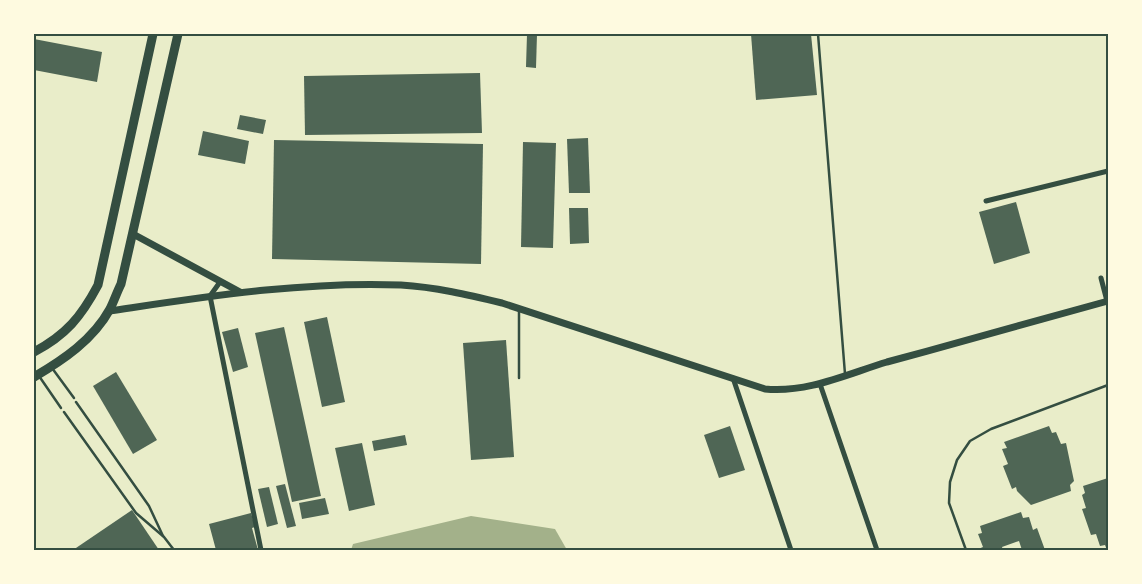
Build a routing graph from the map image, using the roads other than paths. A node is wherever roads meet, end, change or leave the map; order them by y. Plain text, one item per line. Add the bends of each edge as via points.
1 (152, 34) edge
2 (178, 34) edge
3 (818, 34) edge
4 (1108, 171) edge
5 (986, 201) dead end
6 (133, 234) junction
7 (1101, 278) dead end
8 (220, 282) junction
9 (240, 292) junction
10 (210, 296) junction
11 (1108, 301) edge
12 (520, 309) junction
13 (109, 311) junction
14 (34, 352) edge
15 (52, 367) junction
16 (845, 375) junction
17 (36, 376) edge
18 (519, 378) dead end
19 (733, 378) junction
20 (820, 384) junction
21 (1108, 385) edge
22 (74, 398) dead end
23 (76, 402) dead end
24 (62, 408) dead end
25 (64, 412) dead end
26 (164, 537) junction
27 (174, 550) edge
28 (261, 550) edge
29 (791, 550) edge
30 (877, 550) edge
31 (966, 550) edge

1 - 14 main road via 98,285 67,330
2 - 6 main road
3 - 16 lane
4 - 5 street
6 - 8 street
6 - 13 main road via 121,284
7 - 11 street
8 - 9 street
8 - 10 street
9 - 10 street
9 - 12 street via 402,285 464,294
10 - 13 street
10 - 28 street
11 - 16 street
12 - 18 lane
12 - 19 street
13 - 15 main road via 73,352
15 - 17 main road
15 - 22 lane
16 - 20 street
17 - 24 lane
19 - 20 street via 765,389 782,390
19 - 29 street
20 - 30 street
21 - 31 lane via 991,428 970,441 957,460 950,482 949,503
23 - 26 lane via 150,506
25 - 26 lane via 136,513
26 - 27 lane

